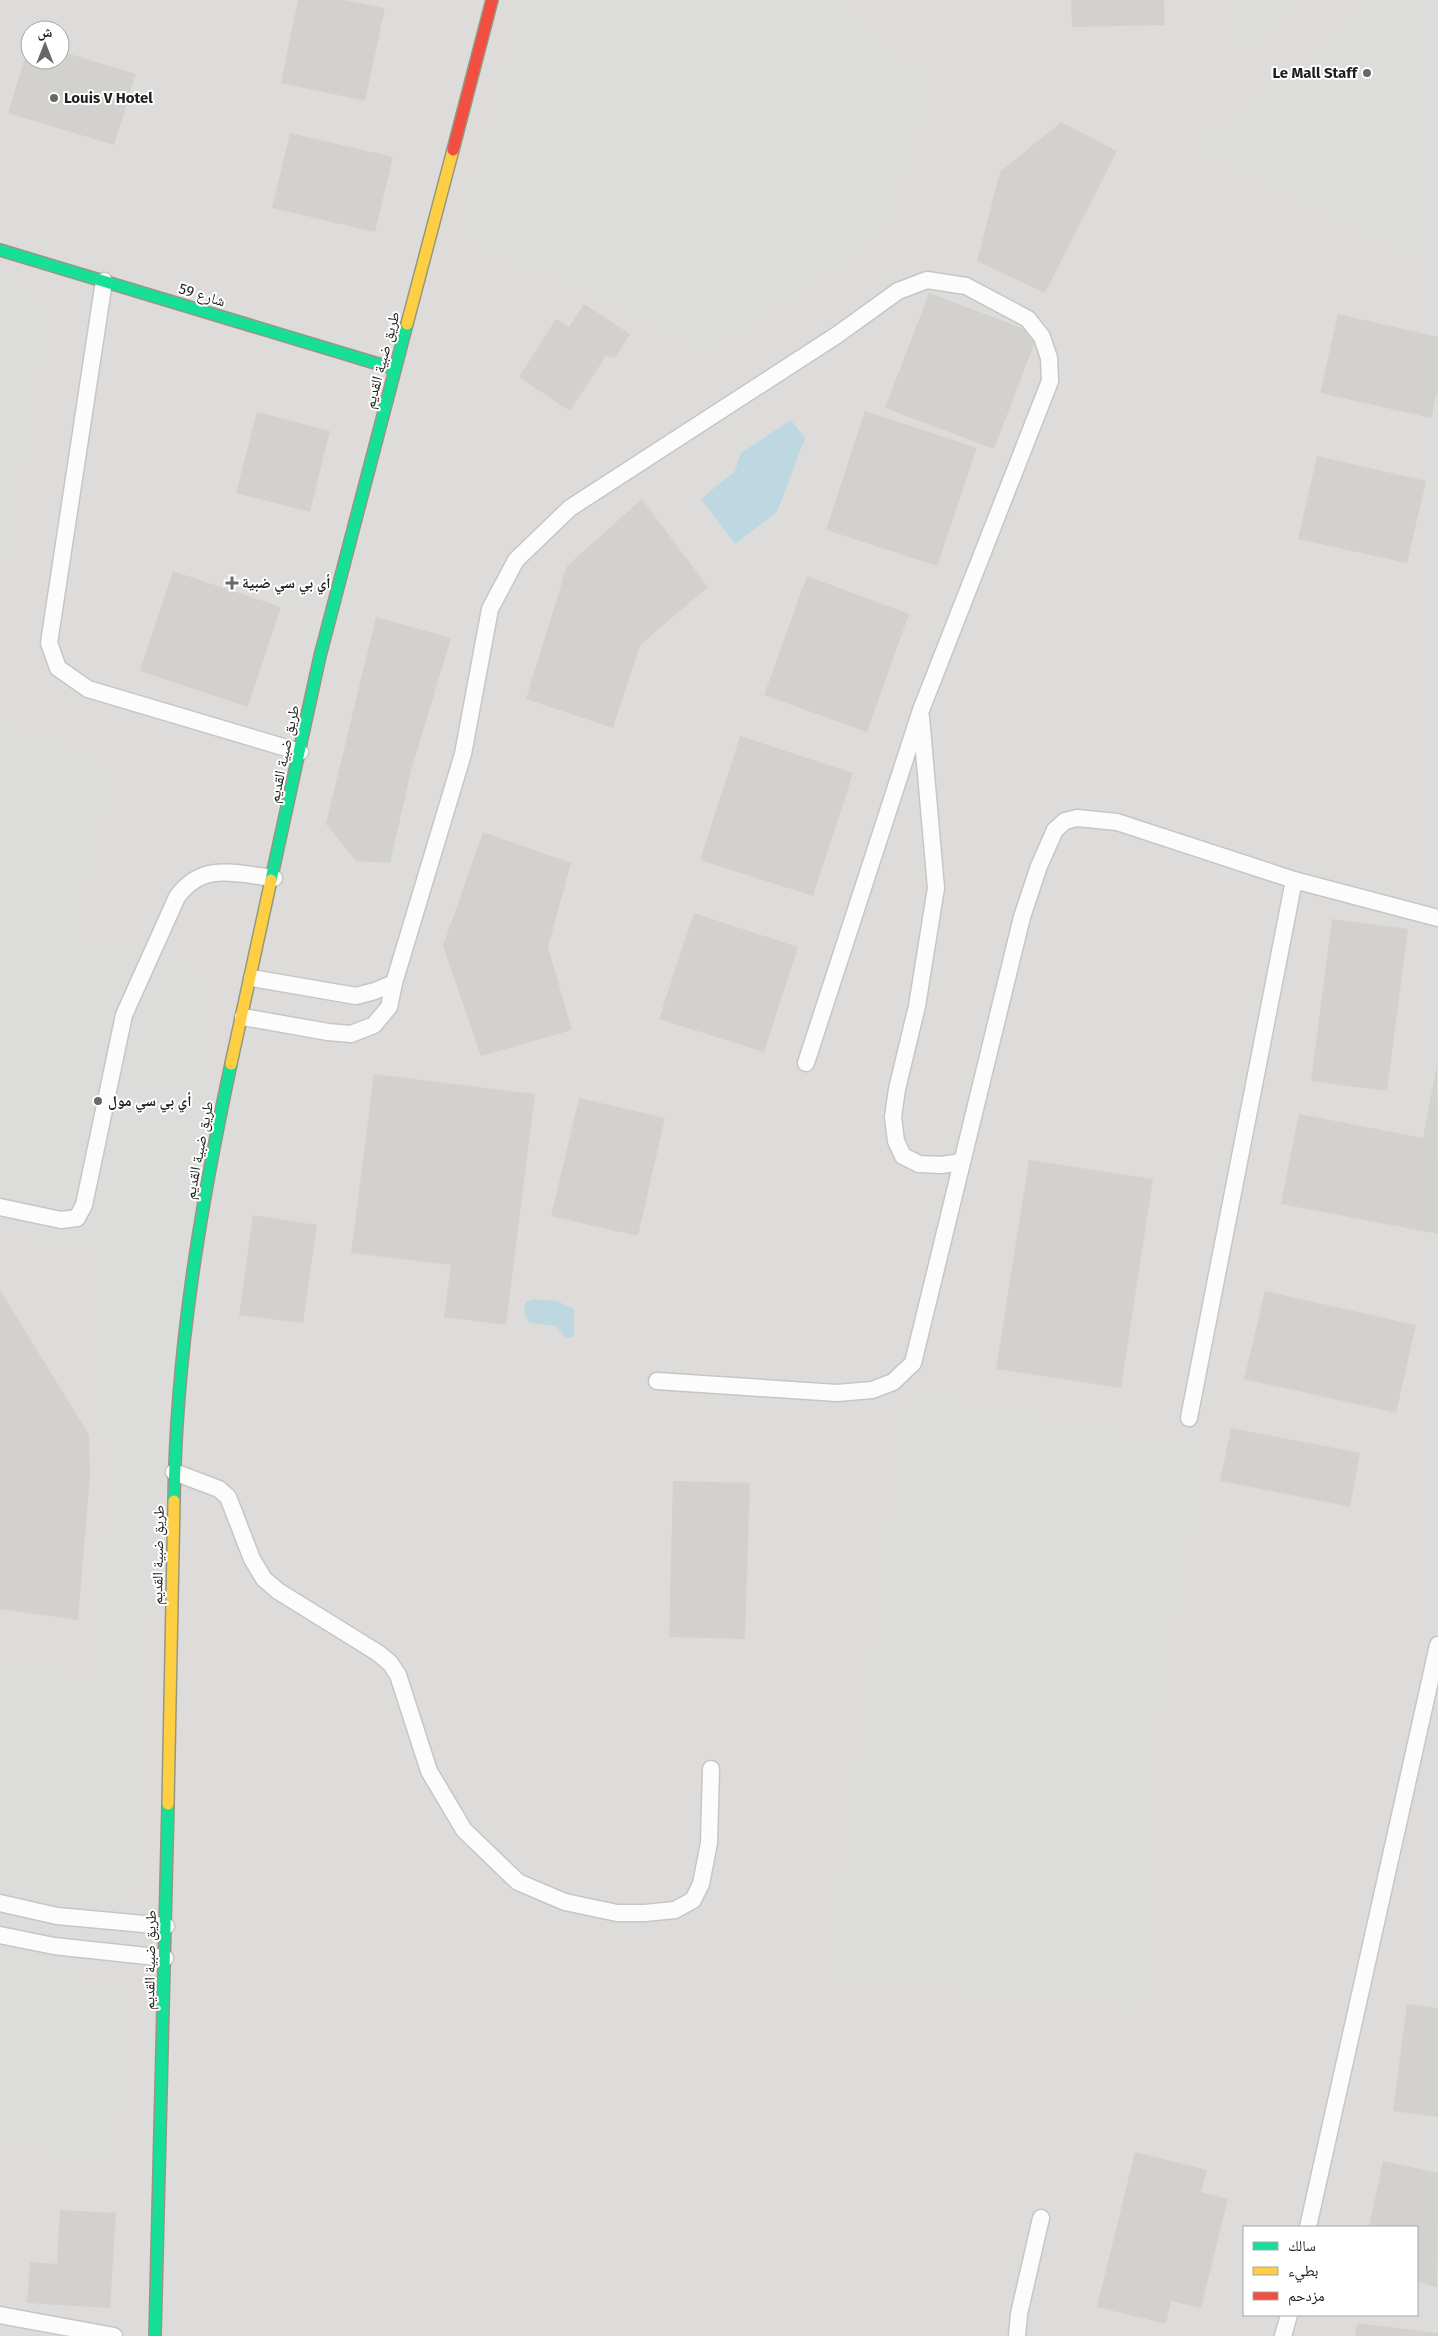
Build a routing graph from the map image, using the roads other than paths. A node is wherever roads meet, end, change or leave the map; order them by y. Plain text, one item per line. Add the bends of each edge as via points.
1 (492, 0) edge
2 (0, 250) edge
3 (104, 281) junction
4 (396, 369) junction
5 (921, 710) junction
6 (300, 752) junction
7 (274, 878) junction
8 (1294, 880) junction
9 (1438, 918) edge
10 (252, 978) junction
11 (394, 983) junction
12 (243, 1017) junction
13 (806, 1063) dead end
14 (962, 1162) junction
15 (0, 1207) edge
16 (657, 1381) dead end
17 (1189, 1418) dead end
18 (174, 1472) junction
19 (1438, 1645) edge
20 (711, 1769) dead end
21 (0, 1903) edge
22 (166, 1926) junction
23 (0, 1935) edge
24 (165, 1958) junction
25 (1041, 2218) dead end
26 (1308, 2226) edge
27 (0, 2315) edge
28 (1289, 2316) edge
29 (114, 2336) edge
30 (155, 2336) edge
31 (1017, 2336) edge
32 (1283, 2336) edge

1 - 4 street, طريق ضبية القديم
2 - 3 street, شارع 59
3 - 4 street, شارع 59
3 - 6 lane via 49,644 58,668 88,689
4 - 6 street, طريق ضبية القديم via 320,656
5 - 11 lane via 1050,381 1049,358 1042,337 1028,319 966,286 927,280 898,291 837,335 570,508 516,560 490,609 463,754
5 - 13 lane
5 - 14 lane via 936,888 917,1006 893,1117 896,1142 903,1156 919,1164
6 - 7 street, طريق ضبية القديم
7 - 10 street, طريق ضبية القديم
7 - 15 lane via 212,873 186,885 177,898 124,1015 84,1206 77,1218 61,1220
8 - 9 lane
8 - 14 lane via 1117,822 1077,818 1060,825 1039,866 1022,917
8 - 17 lane
10 - 11 lane via 356,996
10 - 12 street, طريق ضبية القديم
11 - 12 lane via 389,1007 374,1025 352,1034
12 - 18 street, طريق ضبية القديم via 217,1131 194,1261
14 - 16 lane via 913,1363 893,1382 872,1390 837,1393
18 - 20 lane via 219,1489 228,1497 252,1559 264,1579 390,1663 398,1675 429,1771 464,1830 518,1882 565,1902 617,1913 675,1910 693,1900 701,1884 709,1842
18 - 22 street, طريق ضبية القديم
19 - 26 lane
21 - 22 lane via 58,1916
22 - 24 street, طريق ضبية القديم
23 - 24 lane via 54,1946
24 - 30 street, طريق ضبية القديم
25 - 31 lane
27 - 29 lane
28 - 32 lane

